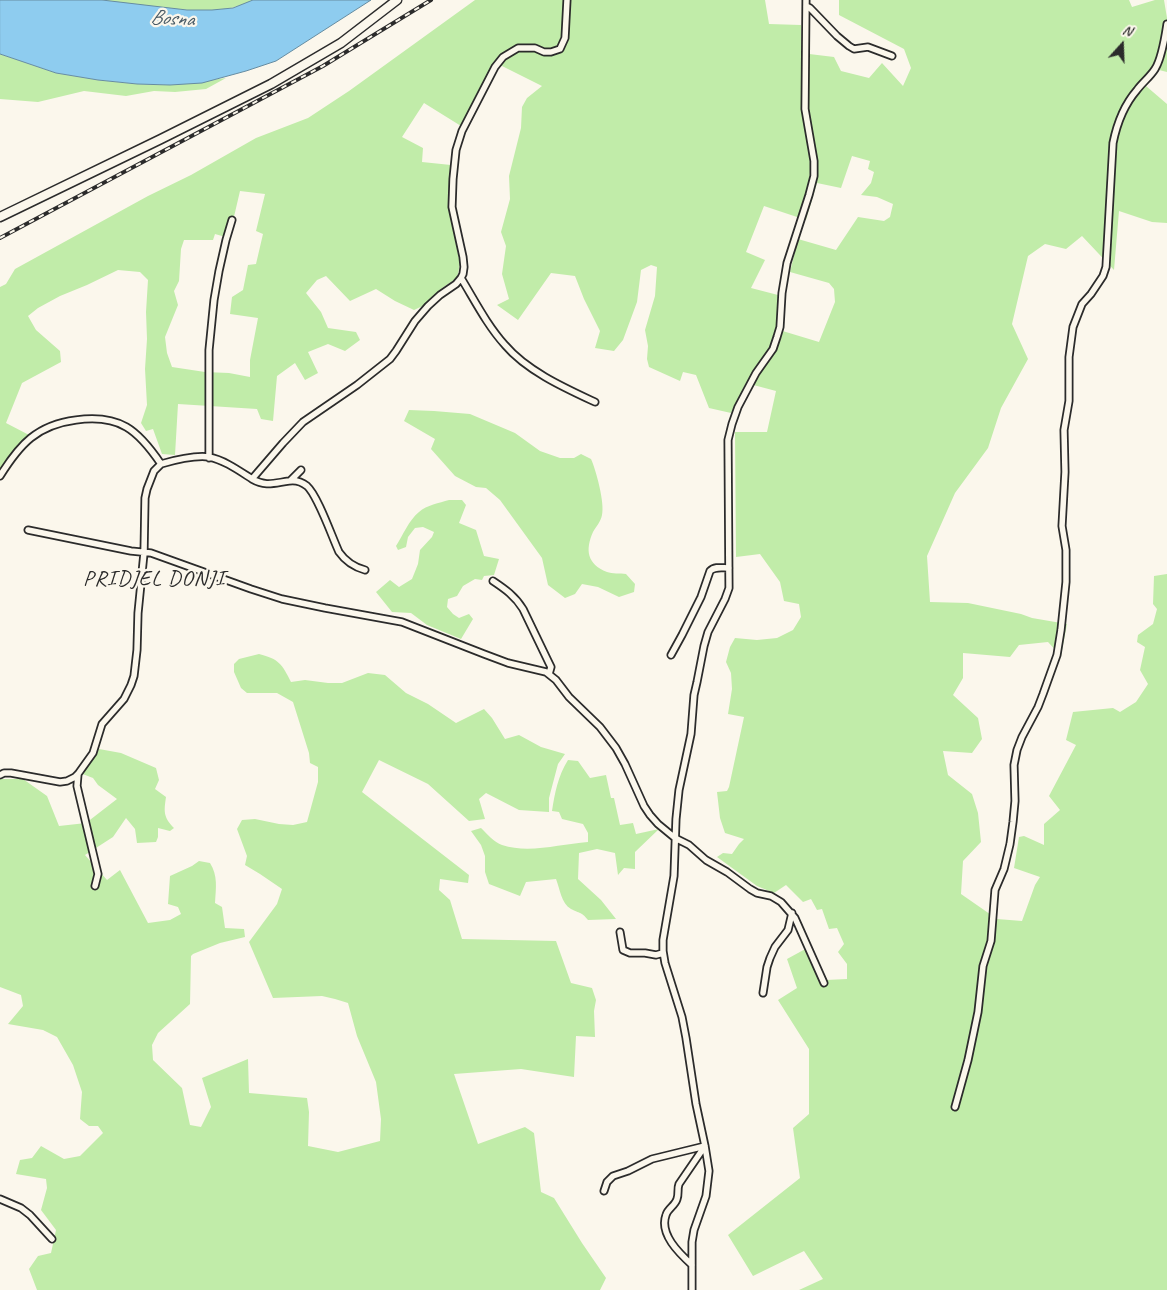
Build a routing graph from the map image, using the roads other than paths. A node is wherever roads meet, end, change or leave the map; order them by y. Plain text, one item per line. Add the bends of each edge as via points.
1 (397, 0) edge
2 (567, 0) edge
3 (806, 3) edge
4 (1167, 24) edge
5 (1166, 39) edge
6 (892, 56) dead end
7 (0, 216) edge
8 (232, 220) dead end
9 (461, 278) junction
10 (595, 402) dead end
11 (209, 458) junction
12 (161, 464) junction
13 (301, 470) dead end
14 (0, 476) edge
15 (252, 478) junction
16 (291, 480) junction
17 (28, 530) dead end
18 (144, 552) junction
19 (729, 568) junction
20 (365, 570) dead end
21 (493, 581) dead end
22 (671, 655) dead end
23 (549, 674) junction
24 (78, 774) junction
25 (0, 775) edge
26 (675, 838) junction
27 (95, 886) dead end
28 (792, 913) junction
29 (620, 932) dead end
30 (663, 953) junction
31 (824, 983) dead end
32 (763, 993) dead end
33 (955, 1107) dead end
34 (705, 1146) junction
35 (604, 1191) dead end
36 (0, 1199) edge
37 (52, 1239) dead end
38 (692, 1265) junction
39 (692, 1290) edge

1 - 7 main road via 341,43 271,84
2 - 9 street via 565,38 560,49 544,52 535,48 518,48 503,57 462,131 456,150 452,207 463,257
3 - 6 street via 849,46 854,49 868,46
3 - 19 street via 805,109 814,176 787,263 777,338 738,407 732,424 728,447
4 - 5 street
5 - 33 street via 1156,68 1135,92 1116,126 1106,267 1082,304 1072,327 1069,401 1064,430 1062,526 1066,582 1061,630 1057,655 1043,694 1017,750 1010,844 994,890 990,941 983,966 978,1012
8 - 11 street via 219,272 208,350
9 - 10 street via 489,325 521,361
9 - 15 street via 428,306 390,359 303,422
11 - 12 street via 188,458
11 - 15 street via 228,464
12 - 14 street via 145,442 129,428 109,420 84,419 56,423 32,436 14,454
12 - 18 street via 154,470 145,498
13 - 16 street
15 - 16 street via 270,484
16 - 20 street via 303,483 311,491 342,557
17 - 18 street
18 - 23 street via 282,599 411,625 484,654
18 - 24 street via 134,676 124,699 102,724 93,753
19 - 22 street via 712,568 710,571 701,597
19 - 26 street via 729,588 708,632 694,695
21 - 23 street via 520,604 551,667
23 - 26 street via 600,727 616,748 650,815
24 - 25 street via 60,782 11,773
24 - 27 street via 79,796 98,874
26 - 28 street via 750,889 777,899
26 - 30 street via 674,876
28 - 31 street
28 - 32 street via 788,930 770,958
29 - 30 street via 621,945 626,952
30 - 34 street via 682,1017
34 - 35 street via 645,1162 613,1176
34 - 38 street via 708,1183 694,1230
34 - 38 street via 679,1184 675,1205 665,1216 666,1230 673,1245
36 - 37 street via 21,1208
38 - 39 street

